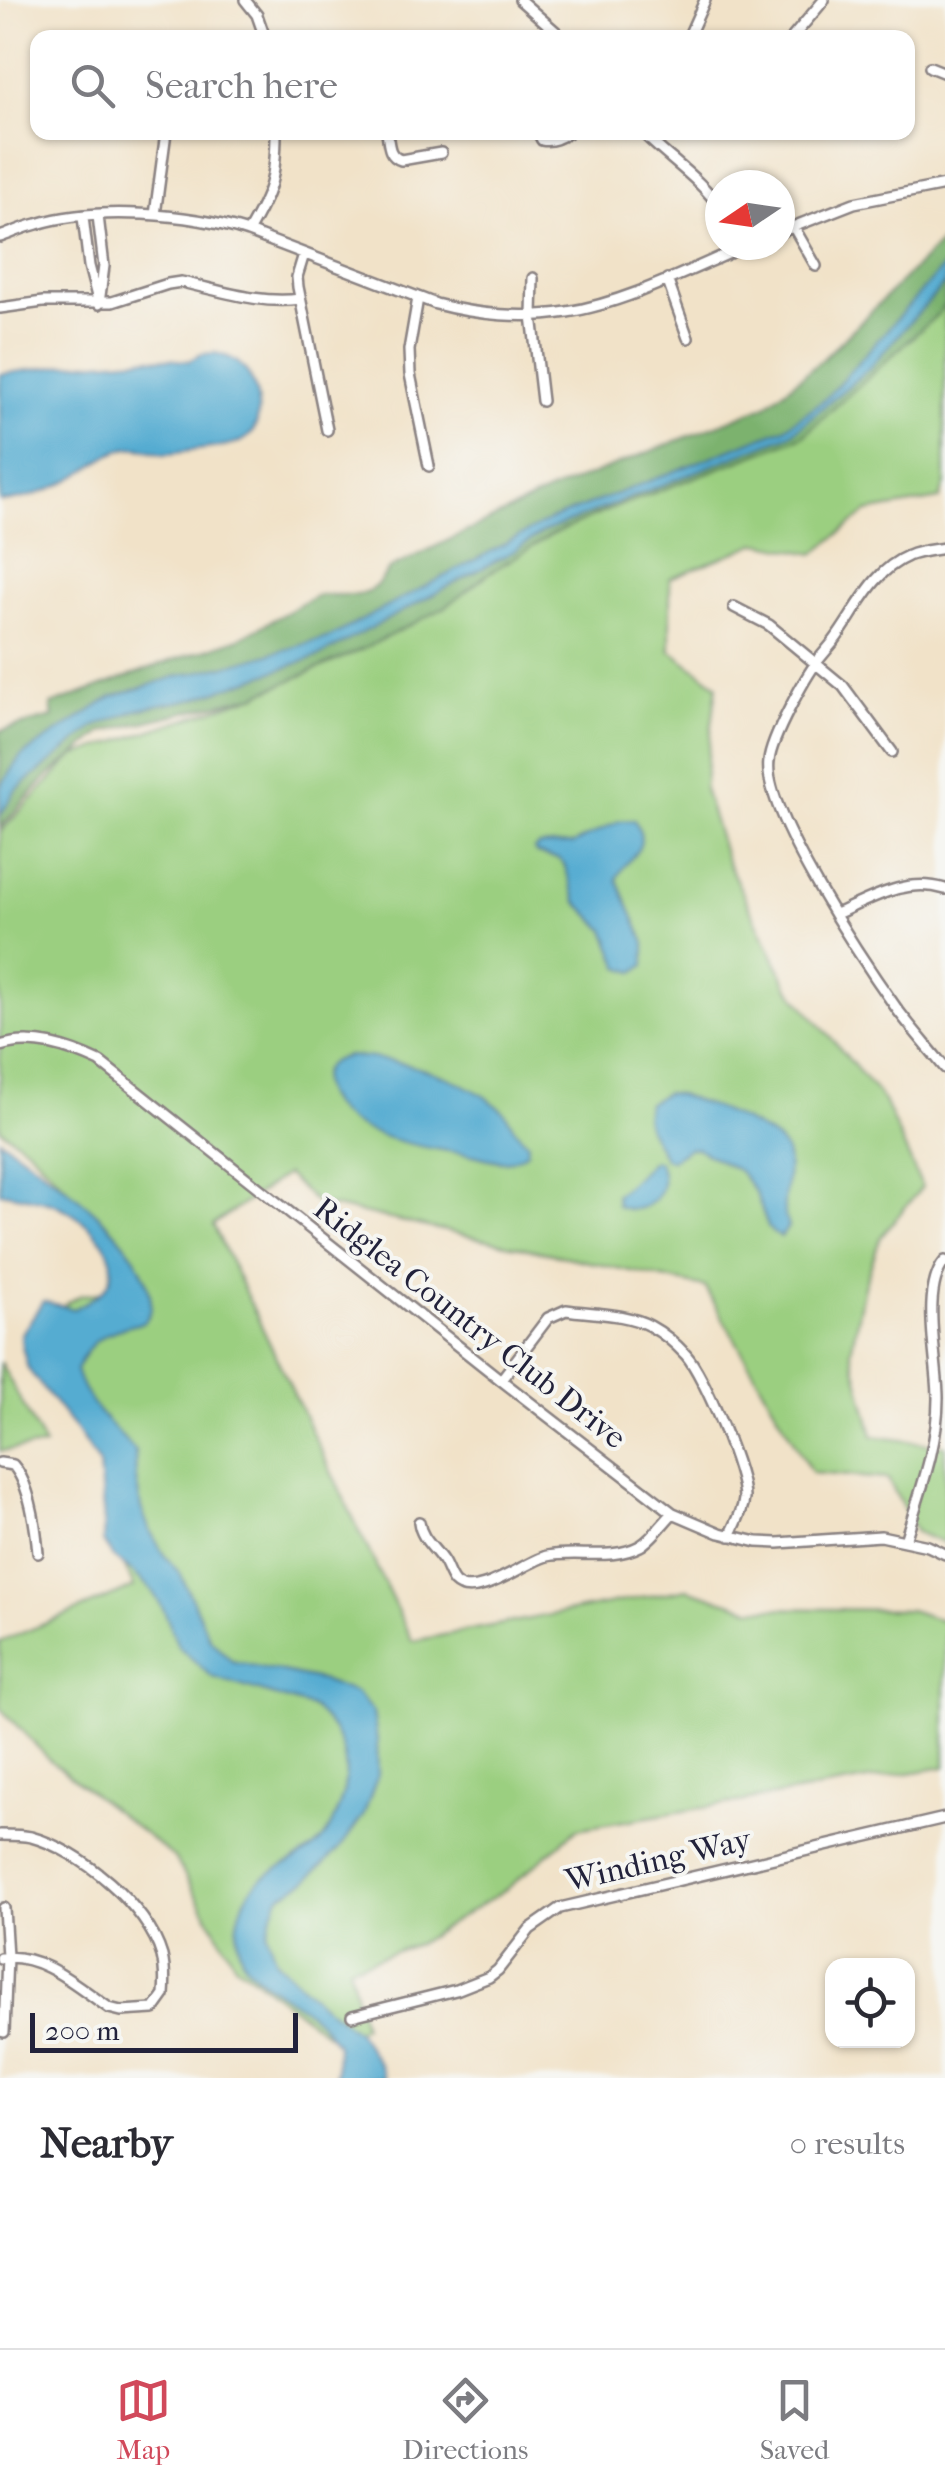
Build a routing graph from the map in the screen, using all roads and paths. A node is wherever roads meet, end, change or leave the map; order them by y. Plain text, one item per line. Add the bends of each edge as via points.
1 (245, 0) edge
2 (520, 0) edge
3 (705, 0) edge
4 (824, 0) edge
5 (262, 30) edge
6 (552, 30) edge
7 (692, 30) edge
8 (799, 30) edge
9 (930, 67) dead end
10 (945, 74) edge
11 (165, 140) edge
12 (276, 140) edge
13 (388, 140) edge
14 (650, 140) edge
15 (441, 153) dead end
16 (945, 185) edge
17 (705, 190) edge
18 (155, 215) junction
19 (98, 216) junction
20 (83, 217) junction
21 (795, 225) edge
22 (795, 229) edge
23 (248, 232) junction
24 (0, 238) edge
25 (304, 254) junction
26 (712, 260) edge
27 (816, 266) dead end
28 (534, 278) dead end
29 (667, 280) junction
30 (418, 298) junction
31 (300, 299) junction
32 (99, 304) junction
33 (0, 308) edge
34 (532, 315) junction
35 (688, 338) dead end
36 (542, 401) dead end
37 (327, 430) dead end
38 (429, 466) dead end
39 (945, 548) edge
40 (734, 607) dead end
41 (816, 662) junction
42 (892, 752) dead end
43 (945, 889) edge
44 (836, 914) junction
45 (0, 1046) edge
46 (945, 1068) edge
47 (945, 1261) edge
48 (501, 1380) junction
49 (0, 1463) edge
50 (673, 1513) junction
51 (419, 1522) dead end
52 (730, 1536) junction
53 (905, 1541) junction
54 (38, 1553) dead end
55 (945, 1554) edge
56 (945, 1818) edge
57 (0, 1835) edge
58 (4, 1908) dead end
59 (3, 1957) edge
60 (352, 2016) dead end
61 (4, 2032) dead end

1 - 5 street
2 - 6 street
3 - 7 street
4 - 8 street
9 - 10 street
11 - 18 street
12 - 23 street via 273,182
13 - 15 street via 400,160
14 - 17 street
16 - 21 street via 854,203
18 - 19 street
18 - 23 street
19 - 20 street
19 - 32 street via 104,266
20 - 24 street
20 - 32 street
22 - 27 street
23 - 25 street
25 - 30 street
25 - 31 street
26 - 29 street
28 - 34 street
29 - 34 street via 568,312
29 - 35 street
30 - 34 street via 466,312
30 - 38 street via 410,374
31 - 32 street via 266,300 181,282
31 - 37 street
32 - 33 street
34 - 36 street
39 - 41 street via 890,565
40 - 41 street
41 - 42 street via 843,686
41 - 44 street via 768,763 784,823
43 - 44 street via 900,886
44 - 46 street
45 - 48 street, Ridglea Country Club Drive via 36,1042 100,1062
47 - 53 street via 932,1292 936,1423
48 - 50 street, Ridglea Country Club Drive
48 - 52 street via 558,1312 629,1318 662,1333 701,1378 733,1458 744,1496
49 - 54 street via 20,1472
50 - 51 street via 640,1546 544,1556 480,1586 462,1587 420,1534
50 - 52 street, Ridglea Country Club Drive
52 - 53 street, Ridglea Country Club Drive via 778,1543 881,1536
53 - 55 street, Ridglea Country Club Drive
56 - 60 street, Winding Way via 560,1908 530,1930 489,1978
57 - 59 street via 49,1844 94,1869 129,1900 162,1956 164,1995 154,2008 121,2011 39,1962
58 - 59 street
59 - 61 street

